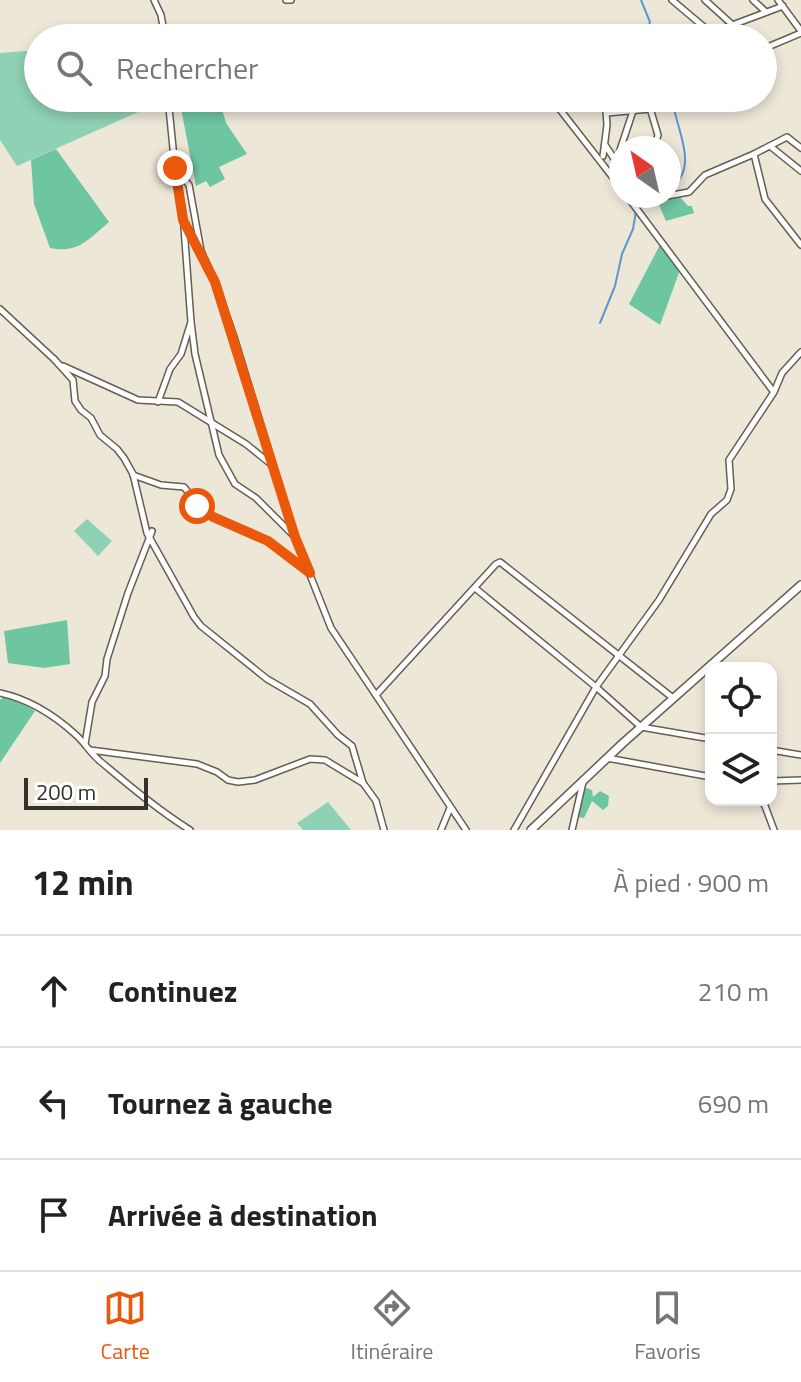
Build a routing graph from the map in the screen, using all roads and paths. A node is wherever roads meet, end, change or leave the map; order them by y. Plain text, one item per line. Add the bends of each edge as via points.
1 (154, 0) edge
2 (672, 0) edge
3 (705, 0) edge
4 (753, 0) edge
5 (778, 0) edge
6 (783, 6) junction
7 (766, 12) junction
8 (163, 24) edge
9 (700, 24) edge
10 (732, 24) edge
11 (736, 24) edge
12 (801, 32) edge
13 (777, 43) edge
14 (169, 112) edge
15 (562, 112) edge
16 (620, 112) edge
17 (633, 112) edge
18 (651, 112) edge
19 (607, 113) joint
20 (625, 136) edge
21 (658, 136) edge
22 (605, 145) junction
23 (770, 146) junction
24 (801, 148) edge
25 (609, 151) edge
26 (754, 154) junction
27 (603, 156) dead end
28 (175, 168) junction
29 (801, 171) edge
30 (609, 173) edge
31 (681, 193) edge
32 (636, 208) edge
33 (183, 220) junction
34 (801, 245) edge
35 (201, 251) junction
36 (0, 309) edge
37 (191, 322) junction
38 (801, 352) edge
39 (54, 359) junction
40 (774, 392) junction
41 (158, 402) junction
42 (212, 426) junction
43 (272, 465) junction
44 (133, 474) junction
45 (151, 534) junction
46 (295, 537) junction
47 (310, 573) junction
48 (801, 585) edge
49 (475, 588) junction
50 (617, 656) junction
51 (596, 687) junction
52 (0, 693) edge
53 (376, 695) junction
54 (673, 698) junction
55 (641, 727) junction
56 (705, 738) edge
57 (85, 744) junction
58 (90, 750) junction
59 (777, 751) edge
60 (801, 755) edge
61 (607, 758) junction
62 (705, 776) edge
63 (585, 778) junction
64 (801, 780) edge
65 (777, 781) edge
66 (363, 783) junction
67 (765, 806) edge
68 (450, 807) junction
69 (190, 830) edge
70 (384, 830) edge
71 (441, 830) edge
72 (466, 830) edge
73 (514, 830) edge
74 (531, 830) edge
75 (572, 830) edge
76 (774, 830) edge

1 - 8 street
2 - 9 street
3 - 10 street
4 - 7 street
5 - 6 street
6 - 7 street
6 - 12 street
7 - 11 street
12 - 13 street
14 - 28 street
15 - 30 street
16 - 19 street
17 - 20 street
18 - 21 street
19 - 22 street
22 - 25 street
22 - 27 street
23 - 24 street via 787,137
23 - 26 street
23 - 29 street
26 - 31 street via 705,175
26 - 34 street via 765,199
28 - 33 street
28 - 35 street via 189,185
32 - 40 street
33 - 35 street
33 - 37 street
35 - 43 street via 234,337
36 - 39 street
37 - 41 street
37 - 42 street
38 - 40 street
39 - 41 street via 138,400
39 - 44 street via 73,380 81,410
40 - 50 street via 729,460 727,500 711,514 659,600
41 - 42 street via 178,402
42 - 43 street
42 - 46 street via 219,455 235,484
43 - 46 street
44 - 45 street via 142,518
44 - 47 street via 184,487 204,512 268,541
45 - 57 street via 92,702
45 - 66 street via 201,626 267,679 310,704 352,746
46 - 47 street
47 - 53 street via 334,634
48 - 54 main road
49 - 50 street via 496,564 505,563
49 - 51 street
49 - 53 street
50 - 51 street
50 - 54 street
51 - 55 street
51 - 73 street
52 - 57 street via 29,702
53 - 68 street
54 - 55 main road
55 - 56 street
55 - 61 main road
57 - 58 street
58 - 66 street via 197,764 238,782 318,759
58 - 69 street via 145,800
59 - 60 street
61 - 62 street
61 - 63 main road
63 - 74 main road
63 - 75 street
64 - 65 street
66 - 70 street via 376,801
67 - 76 street
68 - 71 street
68 - 72 street

